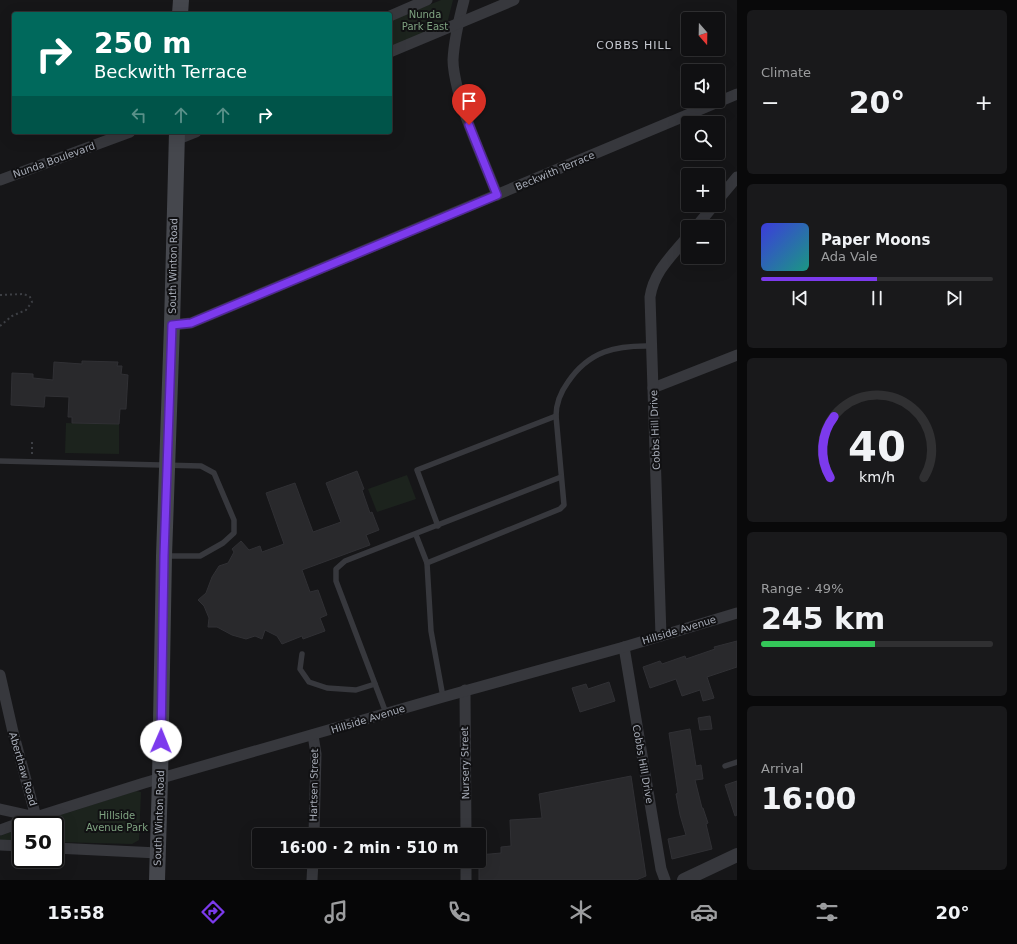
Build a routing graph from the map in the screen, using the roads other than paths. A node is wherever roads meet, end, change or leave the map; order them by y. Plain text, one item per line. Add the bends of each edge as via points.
1 (181, 0) edge
2 (427, 0) edge
3 (464, 0) edge
4 (514, 0) edge
5 (180, 12) edge
6 (392, 15) edge
7 (458, 24) junction
8 (392, 51) edge
9 (737, 94) edge
10 (125, 134) edge
11 (186, 134) edge
12 (176, 136) edge
13 (737, 177) edge
14 (0, 180) edge
15 (725, 192) edge
16 (497, 195) junction
17 (708, 212) edge
18 (702, 220) edge
19 (681, 244) edge
20 (172, 325) junction
21 (652, 346) junction
22 (737, 355) edge
23 (653, 388) junction
24 (556, 416) junction
25 (0, 461) edge
26 (166, 465) junction
27 (561, 477) junction
28 (438, 526) junction
29 (416, 535) junction
30 (164, 556) junction
31 (427, 563) junction
32 (737, 613) edge
33 (662, 636) junction
34 (624, 647) junction
35 (302, 654) dead end
36 (0, 674) edge
37 (375, 684) junction
38 (465, 690) junction
39 (443, 697) junction
40 (386, 713) junction
41 (313, 735) junction
42 (737, 762) edge
43 (725, 766) dead end
44 (160, 779) junction
45 (0, 810) edge
46 (31, 816) edge
47 (36, 816) edge
48 (39, 816) edge
49 (12, 826) edge
50 (314, 828) edge
51 (466, 828) edge
52 (0, 830) edge
53 (0, 845) edge
54 (12, 846) edge
55 (64, 848) edge
56 (158, 853) junction
57 (737, 855) edge
58 (313, 868) edge
59 (466, 868) edge
60 (157, 880) edge
61 (312, 880) edge
62 (466, 880) edge
63 (665, 880) edge
64 (684, 880) edge

1 - 5 main road
2 - 6 street
3 - 7 street
4 - 7 street
7 - 8 street
7 - 16 street via 453,60 458,89 469,125
9 - 16 street, Beckwith Terrace
10 - 14 street, Nunda Boulevard
11 - 12 street
12 - 20 main road, South Winton Road
13 - 15 street
16 - 20 street, Beckwith Terrace via 191,323
17 - 18 street
19 - 21 street, Cobbs Hill Drive via 654,280 650,297
20 - 26 main road, South Winton Road
21 - 23 street, Cobbs Hill Drive
21 - 24 lane via 617,348 587,361 560,393
22 - 23 street
23 - 33 street, Cobbs Hill Drive
24 - 27 lane
24 - 28 lane via 417,470
25 - 26 lane
26 - 30 main road, South Winton Road
26 - 30 lane via 202,466 214,473 234,520 234,533 223,543 200,556
27 - 28 lane
27 - 31 lane via 564,505 560,508
28 - 29 lane
29 - 31 lane
29 - 37 lane via 345,561 336,569 336,581
30 - 44 main road, South Winton Road
31 - 39 lane via 431,631
32 - 33 street, Hillside Avenue
33 - 34 street, Hillside Avenue
34 - 38 street, Hillside Avenue
34 - 63 street, Cobbs Hill Drive
35 - 37 lane via 300,669 310,682 327,688 356,690
36 - 47 street, Aberthaw Road via 12,732
37 - 40 lane
38 - 39 street, Hillside Avenue
38 - 51 street, Nursery Street
39 - 40 street, Hillside Avenue
40 - 41 street, Hillside Avenue
41 - 44 street, Hillside Avenue
41 - 50 street, Hartsen Street via 316,754
42 - 43 lane
44 - 48 street, Hillside Avenue
44 - 56 main road, South Winton Road
45 - 46 street
49 - 52 street, Hillside Avenue
53 - 54 street
55 - 56 street
56 - 60 main road, South Winton Road
57 - 64 street
58 - 61 street
59 - 62 street

